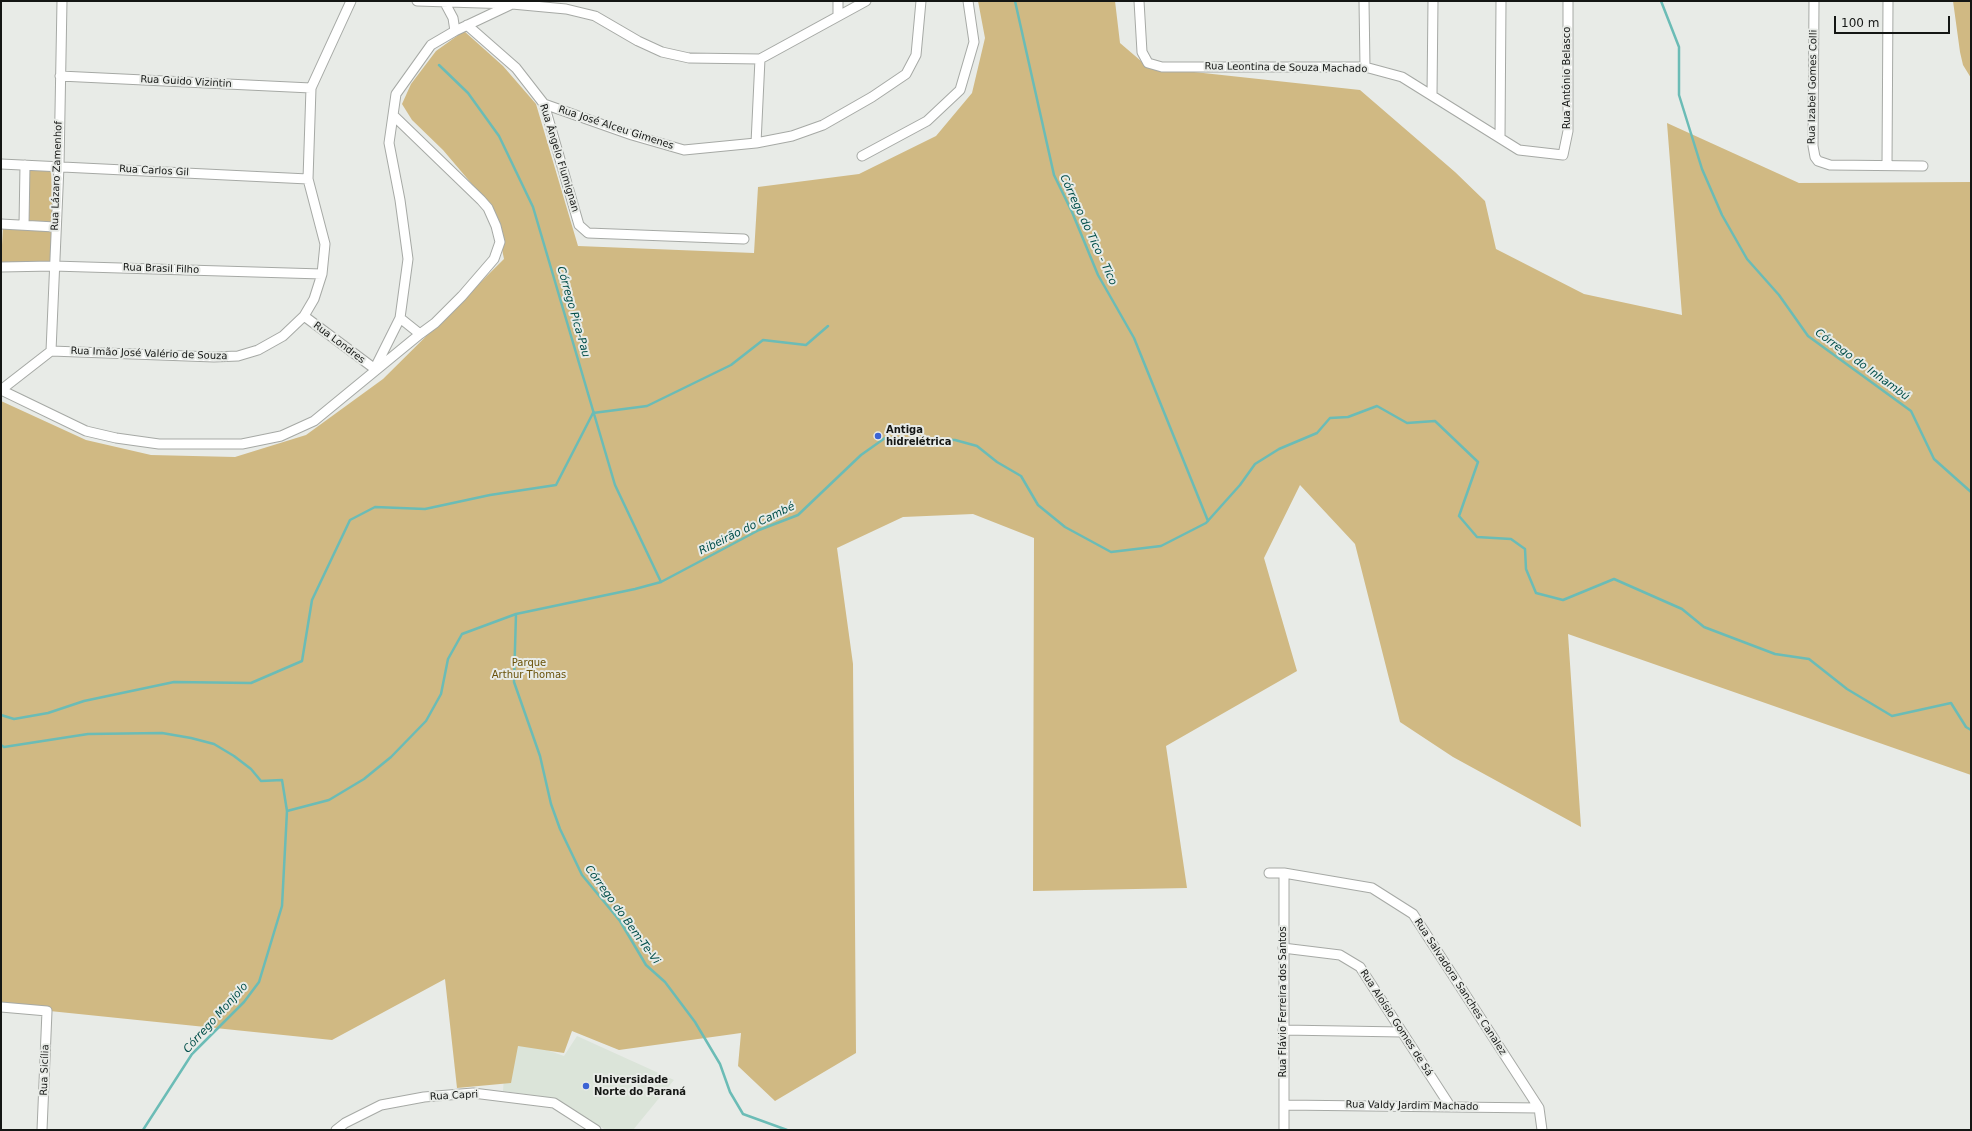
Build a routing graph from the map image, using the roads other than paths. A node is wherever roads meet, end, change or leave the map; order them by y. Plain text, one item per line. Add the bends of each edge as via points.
1 (62, 1) edge
2 (351, 1) edge
3 (417, 1) edge
4 (838, 1) edge
5 (866, 1) edge
6 (921, 1) edge
7 (968, 1) edge
8 (1139, 1) edge
9 (1364, 1) edge
10 (1433, 1) edge
11 (1501, 1) edge
12 (1568, 1) edge
13 (1814, 1) edge
14 (1888, 1) edge
15 (445, 3) junction
16 (514, 3) edge
17 (838, 16) junction
18 (467, 25) junction
19 (455, 31) junction
20 (760, 59) junction
21 (1365, 67) junction
22 (60, 76) junction
23 (311, 88) junction
24 (1432, 96) junction
25 (544, 104) junction
26 (393, 115) junction
27 (1500, 138) junction
28 (756, 143) junction
29 (1563, 155) joint
30 (862, 156) dead end
31 (1, 164) edge
32 (25, 165) junction
33 (1887, 165) junction
34 (59, 166) junction
35 (1923, 166) dead end
36 (308, 179) junction
37 (1, 224) edge
38 (24, 225) junction
39 (55, 226) junction
40 (744, 239) dead end
41 (53, 266) junction
42 (1, 267) edge
43 (322, 274) junction
44 (304, 316) junction
45 (400, 318) junction
46 (420, 334) junction
47 (51, 351) junction
48 (375, 369) junction
49 (1, 390) edge
50 (1269, 873) dead end
51 (1284, 873) junction
52 (1283, 948) junction
53 (1, 1007) edge
54 (1283, 1030) junction
55 (1402, 1032) junction
56 (1284, 1105) junction
57 (1450, 1106) junction
58 (1539, 1108) junction
59 (42, 1130) edge
60 (336, 1130) edge
61 (596, 1130) edge
62 (1284, 1130) edge
63 (1542, 1130) edge

1 - 22 street, Rua Lázaro Zamenhof
2 - 23 street, Rua Imão José Valério de Souza
3 - 15 street
4 - 17 street
5 - 17 street
6 - 28 street, Rua José Alceu Gimenes via 916,55 906,74 823,125 792,136
7 - 30 street via 974,42 960,90 927,121
8 - 21 street, Rua Leontina de Souza Machado via 1142,52 1148,64 1162,67
9 - 21 street
10 - 24 street
11 - 27 street
12 - 29 street, Rua Antônio Belasco via 1568,131
13 - 33 street, Rua Izabel Gomes Colli via 1815,157 1818,161 1830,165
14 - 33 street
15 - 16 street
15 - 19 street via 453,18
16 - 18 street
16 - 20 street via 566,9 595,16 638,41 689,58
17 - 20 street
18 - 19 street
18 - 25 street, Rua Ângelo Flumignan via 516,68
19 - 26 street via 431,45 396,94
20 - 28 street
21 - 24 street, Rua Leontina de Souza Machado via 1402,77
22 - 23 street, Rua Guido Vizintin
22 - 34 street, Rua Lázaro Zamenhof
23 - 36 street, Rua Imão José Valério de Souza
24 - 27 street, Rua Leontina de Souza Machado
25 - 28 street, Rua José Alceu Gimenes via 684,150
25 - 40 street, Rua Ângelo Flumignan via 579,225 588,233
26 - 45 street via 389,143 408,259
26 - 46 street via 482,200 494,220 500,242 494,259 462,296
27 - 29 street, Rua Leontina de Souza Machado via 1519,150
31 - 32 street, Rua Carlos Gil
32 - 34 street, Rua Carlos Gil
32 - 38 street
33 - 35 street, Rua Izabel Gomes Colli
34 - 36 street, Rua Carlos Gil
34 - 39 street, Rua Lázaro Zamenhof
36 - 43 street, Rua Imão José Valério de Souza via 325,244
37 - 38 street
38 - 39 street
39 - 41 street, Rua Lázaro Zamenhof
41 - 42 street, Rua Brasil Filho
41 - 43 street, Rua Brasil Filho
41 - 47 street, Rua Lázaro Zamenhof
43 - 44 street, Rua Imão José Valério de Souza via 314,300
44 - 47 street, Rua Imão José Valério de Souza via 283,336 258,350 238,356
44 - 48 street, Rua Londres
45 - 46 street
45 - 48 street
46 - 48 street
47 - 49 street
48 - 49 street via 314,421 280,436 242,444 159,444 116,438 86,431
50 - 51 street, Rua Salvadora Sanches Canalez
51 - 52 street, Rua Flávio Ferreira dos Santos
51 - 58 street, Rua Salvadora Sanches Canalez via 1372,888 1413,914
52 - 54 street, Rua Flávio Ferreira dos Santos
52 - 55 street, Rua Aloísio Gomes de Sá via 1340,955 1360,966
53 - 59 street, Rua Sicília via 47,1011
54 - 55 street
54 - 56 street, Rua Flávio Ferreira dos Santos
55 - 57 street, Rua Aloísio Gomes de Sá
56 - 57 street, Rua Valdy Jardim Machado
56 - 62 street, Rua Flávio Ferreira dos Santos
57 - 58 street, Rua Valdy Jardim Machado
58 - 63 street, Rua Salvadora Sanches Canalez
60 - 61 street, Rua Capri via 381,1105 424,1097 473,1093 554,1103

